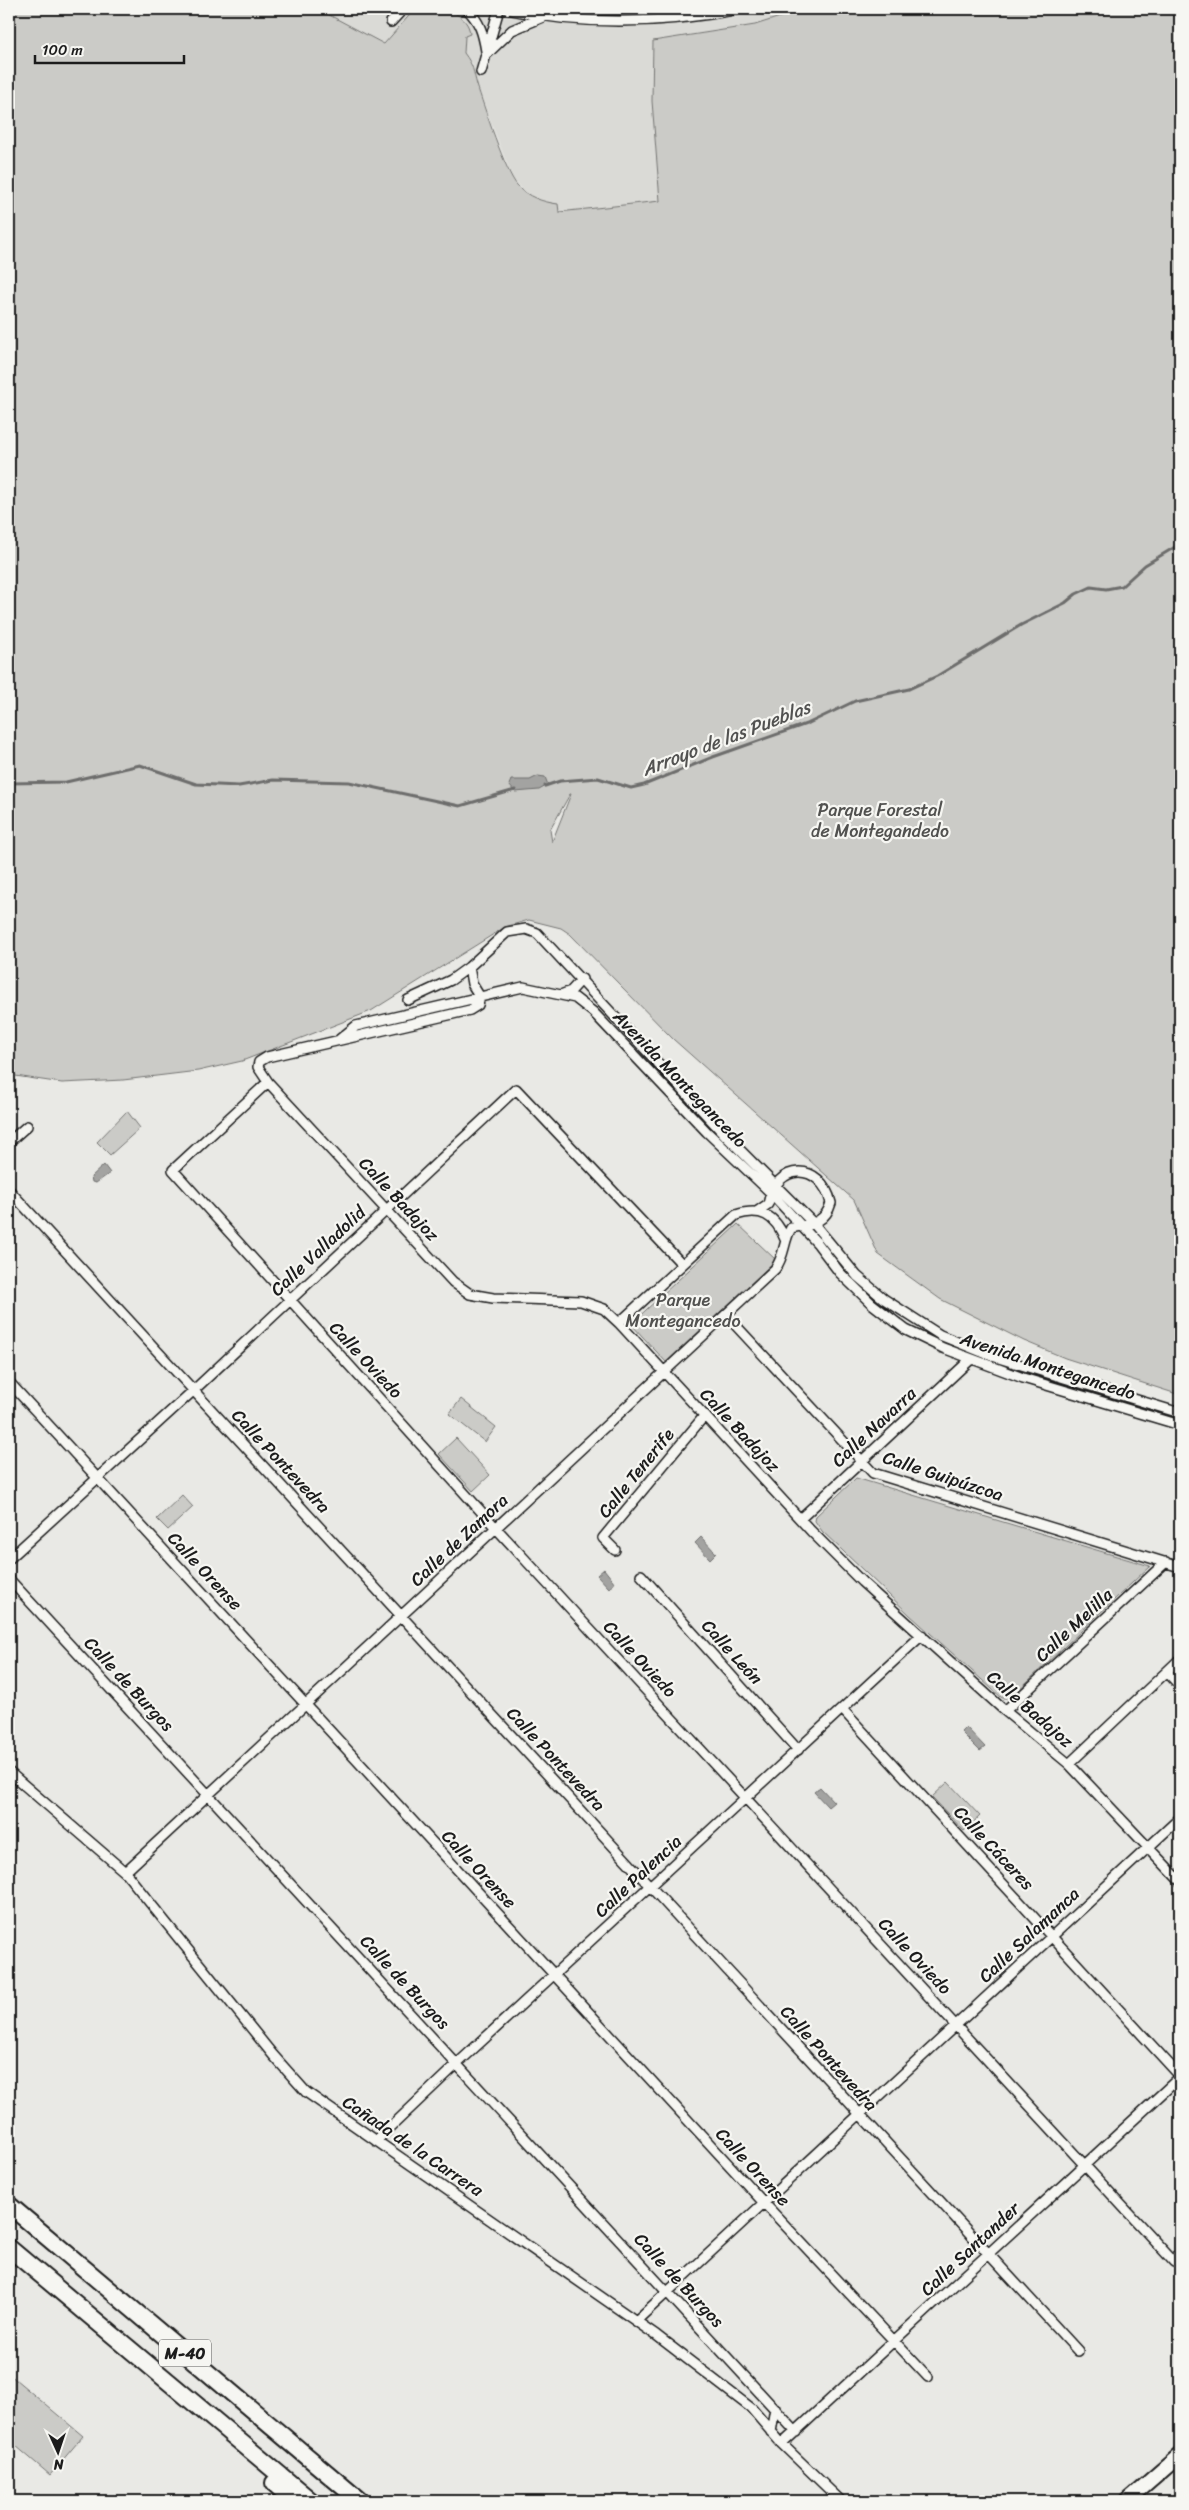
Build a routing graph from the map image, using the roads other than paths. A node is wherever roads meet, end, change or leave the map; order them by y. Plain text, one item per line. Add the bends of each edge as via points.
1 (402, 9) edge
2 (467, 9) edge
3 (499, 9) edge
4 (506, 9) edge
5 (739, 9) edge
6 (544, 17) junction
7 (391, 22) dead end
8 (486, 55) junction
9 (481, 72) dead end
10 (469, 967) junction
11 (582, 979) junction
12 (563, 994) junction
13 (480, 997) junction
14 (408, 1000) dead end
15 (258, 1064) joint
16 (268, 1082) junction
17 (27, 1126) dead end
18 (9, 1142) edge
19 (773, 1188) junction
20 (9, 1190) edge
21 (387, 1210) junction
22 (758, 1211) junction
23 (814, 1224) junction
24 (801, 1226) junction
25 (785, 1239) junction
26 (682, 1264) junction
27 (288, 1300) junction
28 (726, 1315) junction
29 (620, 1323) junction
30 (971, 1359) junction
31 (664, 1372) junction
32 (9, 1382) edge
33 (194, 1390) junction
34 (1180, 1413) edge
35 (705, 1415) junction
36 (1180, 1425) edge
37 (862, 1460) junction
38 (97, 1478) junction
39 (800, 1519) junction
40 (496, 1528) junction
41 (615, 1550) dead end
42 (9, 1559) edge
43 (1166, 1562) junction
44 (1180, 1567) edge
45 (641, 1575) dead end
46 (9, 1579) edge
47 (402, 1615) junction
48 (922, 1635) junction
49 (1180, 1660) edge
50 (1167, 1672) junction
51 (1180, 1686) edge
52 (306, 1705) junction
53 (842, 1709) junction
54 (1006, 1711) junction
55 (798, 1750) junction
56 (1069, 1764) junction
57 (9, 1772) edge
58 (210, 1794) junction
59 (747, 1797) junction
60 (1180, 1818) edge
61 (1150, 1847) junction
62 (125, 1872) junction
63 (1180, 1881) edge
64 (651, 1886) junction
65 (1053, 1935) junction
66 (554, 1976) junction
67 (957, 2025) junction
68 (458, 2063) junction
69 (1180, 2077) edge
70 (859, 2116) junction
71 (376, 2141) junction
72 (1085, 2166) junction
73 (764, 2203) junction
74 (9, 2205) edge
75 (9, 2248) edge
76 (988, 2254) junction
77 (1174, 2262) dead end
78 (667, 2291) junction
79 (636, 2321) junction
80 (893, 2342) junction
81 (1078, 2351) dead end
82 (928, 2377) dead end
83 (775, 2408) junction
84 (772, 2432) junction
85 (796, 2432) junction
86 (782, 2444) junction
87 (243, 2445) junction
88 (1180, 2455) edge
89 (293, 2501) edge
90 (311, 2501) edge
91 (360, 2501) edge
92 (841, 2501) edge
93 (1127, 2501) edge

1 - 7 street
2 - 8 street via 477,19 484,34
3 - 8 street
4 - 6 street
5 - 6 street via 655,20
6 - 8 street via 512,30
8 - 9 street
10 - 11 street, Avenida Montegancedo via 507,932 526,929 548,942
10 - 13 street via 472,984
10 - 14 street, Avenida Montegancedo via 437,988
11 - 12 street via 571,991
11 - 19 street, Avenida Montegancedo
12 - 13 street, Avenida Montegancedo via 523,987
12 - 19 street, Avenida Montegancedo via 575,998 593,1012 707,1132
13 - 15 street, Avenida Montegancedo via 478,1005 470,1010 340,1039 267,1058
15 - 16 street, Calle Badajoz
16 - 21 street, Calle Badajoz
16 - 27 street, Calle Oviedo via 173,1170
17 - 18 street
19 - 22 street via 768,1204
19 - 23 street, Avenida Montegancedo
19 - 23 street via 787,1174 802,1171 821,1183 831,1203 826,1215
19 - 24 street, Avenida Montegancedo
20 - 33 street, Calle Pontevedra
21 - 26 street, Calle Valladolid via 516,1089
21 - 27 street, Calle Valladolid
21 - 29 street, Calle Badajoz via 454,1282 470,1294 493,1298 581,1301 604,1309
22 - 25 street via 773,1218
22 - 26 street via 732,1218
23 - 24 street
23 - 34 street, Avenida Montegancedo via 858,1276 884,1298 940,1334 992,1356
24 - 25 street via 791,1228
24 - 30 street, Avenida Montegancedo via 870,1303 906,1330
25 - 28 street, Calle de Zamora via 785,1250 775,1269
26 - 29 street
27 - 33 street, Calle Valladolid
27 - 40 street, Calle Oviedo
28 - 31 street, Calle de Zamora
28 - 37 street, Calle Guipúzcoa
29 - 31 street, Calle Badajoz
30 - 36 street, Avenida Montegancedo via 1022,1378
30 - 37 street, Calle Navarra
31 - 35 street, Calle Badajoz
31 - 40 street, Calle de Zamora
32 - 38 street, Calle Orense
33 - 38 street, Calle Valladolid
33 - 47 street, Calle Pontevedra
35 - 39 street, Calle Badajoz
35 - 41 street, Calle Tenerife via 603,1538
37 - 39 street, Calle Navarra
37 - 43 street, Calle Guipúzcoa via 873,1473
38 - 42 street, Calle Valladolid
38 - 52 street, Calle Orense
39 - 48 street, Calle Badajoz via 862,1582
40 - 47 street, Calle de Zamora
40 - 59 street, Calle Oviedo
43 - 44 street, Calle Guipúzcoa
43 - 54 street, Calle Melilla
45 - 55 street, Calle León
46 - 58 street, Calle de Burgos
47 - 52 street, Calle de Zamora
47 - 64 street, Calle Pontevedra
48 - 53 street, Calle Palencia
48 - 54 street, Calle Badajoz
49 - 50 street
50 - 51 street
50 - 56 street
52 - 58 street, Calle de Zamora
52 - 66 street, Calle Orense
53 - 55 street, Calle Palencia
53 - 65 street, Calle Cáceres
54 - 56 street, Calle Badajoz
55 - 59 street, Calle Palencia
56 - 61 street, Calle Badajoz
57 - 62 street, Cañada de la Carrera
58 - 62 street, Calle de Zamora
58 - 68 street, Calle de Burgos
59 - 64 street, Calle Palencia
59 - 67 street, Calle Oviedo
60 - 61 street, Calle Salamanca
61 - 63 street, Calle Badajoz
61 - 65 street, Calle Salamanca
62 - 71 street, Cañada de la Carrera via 306,2092
64 - 66 street, Calle Palencia
64 - 70 street, Calle Pontevedra
65 - 67 street, Calle Salamanca
65 - 69 street, Calle Cáceres
66 - 68 street, Calle Palencia
66 - 73 street, Calle Orense
67 - 70 street, Calle Salamanca
67 - 72 street, Calle Oviedo
68 - 71 street, Calle Palencia
68 - 78 street, Calle de Burgos
69 - 72 street, Calle Santander
70 - 73 street, Calle Salamanca
70 - 76 street, Calle Pontevedra
71 - 79 street, Cañada de la Carrera
72 - 76 street, Calle Santander
72 - 77 street, Calle Oviedo
73 - 78 street, Calle Salamanca
73 - 80 street, Calle Orense
74 - 91 highway, M-40
75 - 87 highway, M-40
76 - 80 street, Calle Santander
76 - 81 street, Calle Pontevedra
78 - 79 street, Calle Salamanca
78 - 83 street, Calle de Burgos
79 - 84 street, Cañada de la Carrera via 750,2408
80 - 82 street, Calle Orense
80 - 85 street, Calle Santander
83 - 84 street
83 - 85 street, Calle de Burgos
84 - 86 street, Cañada de la Carrera
85 - 86 street, Calle Santander
86 - 92 street, Cañada de la Carrera
87 - 89 highway via 255,2465
87 - 90 highway, M-40
88 - 93 main road

